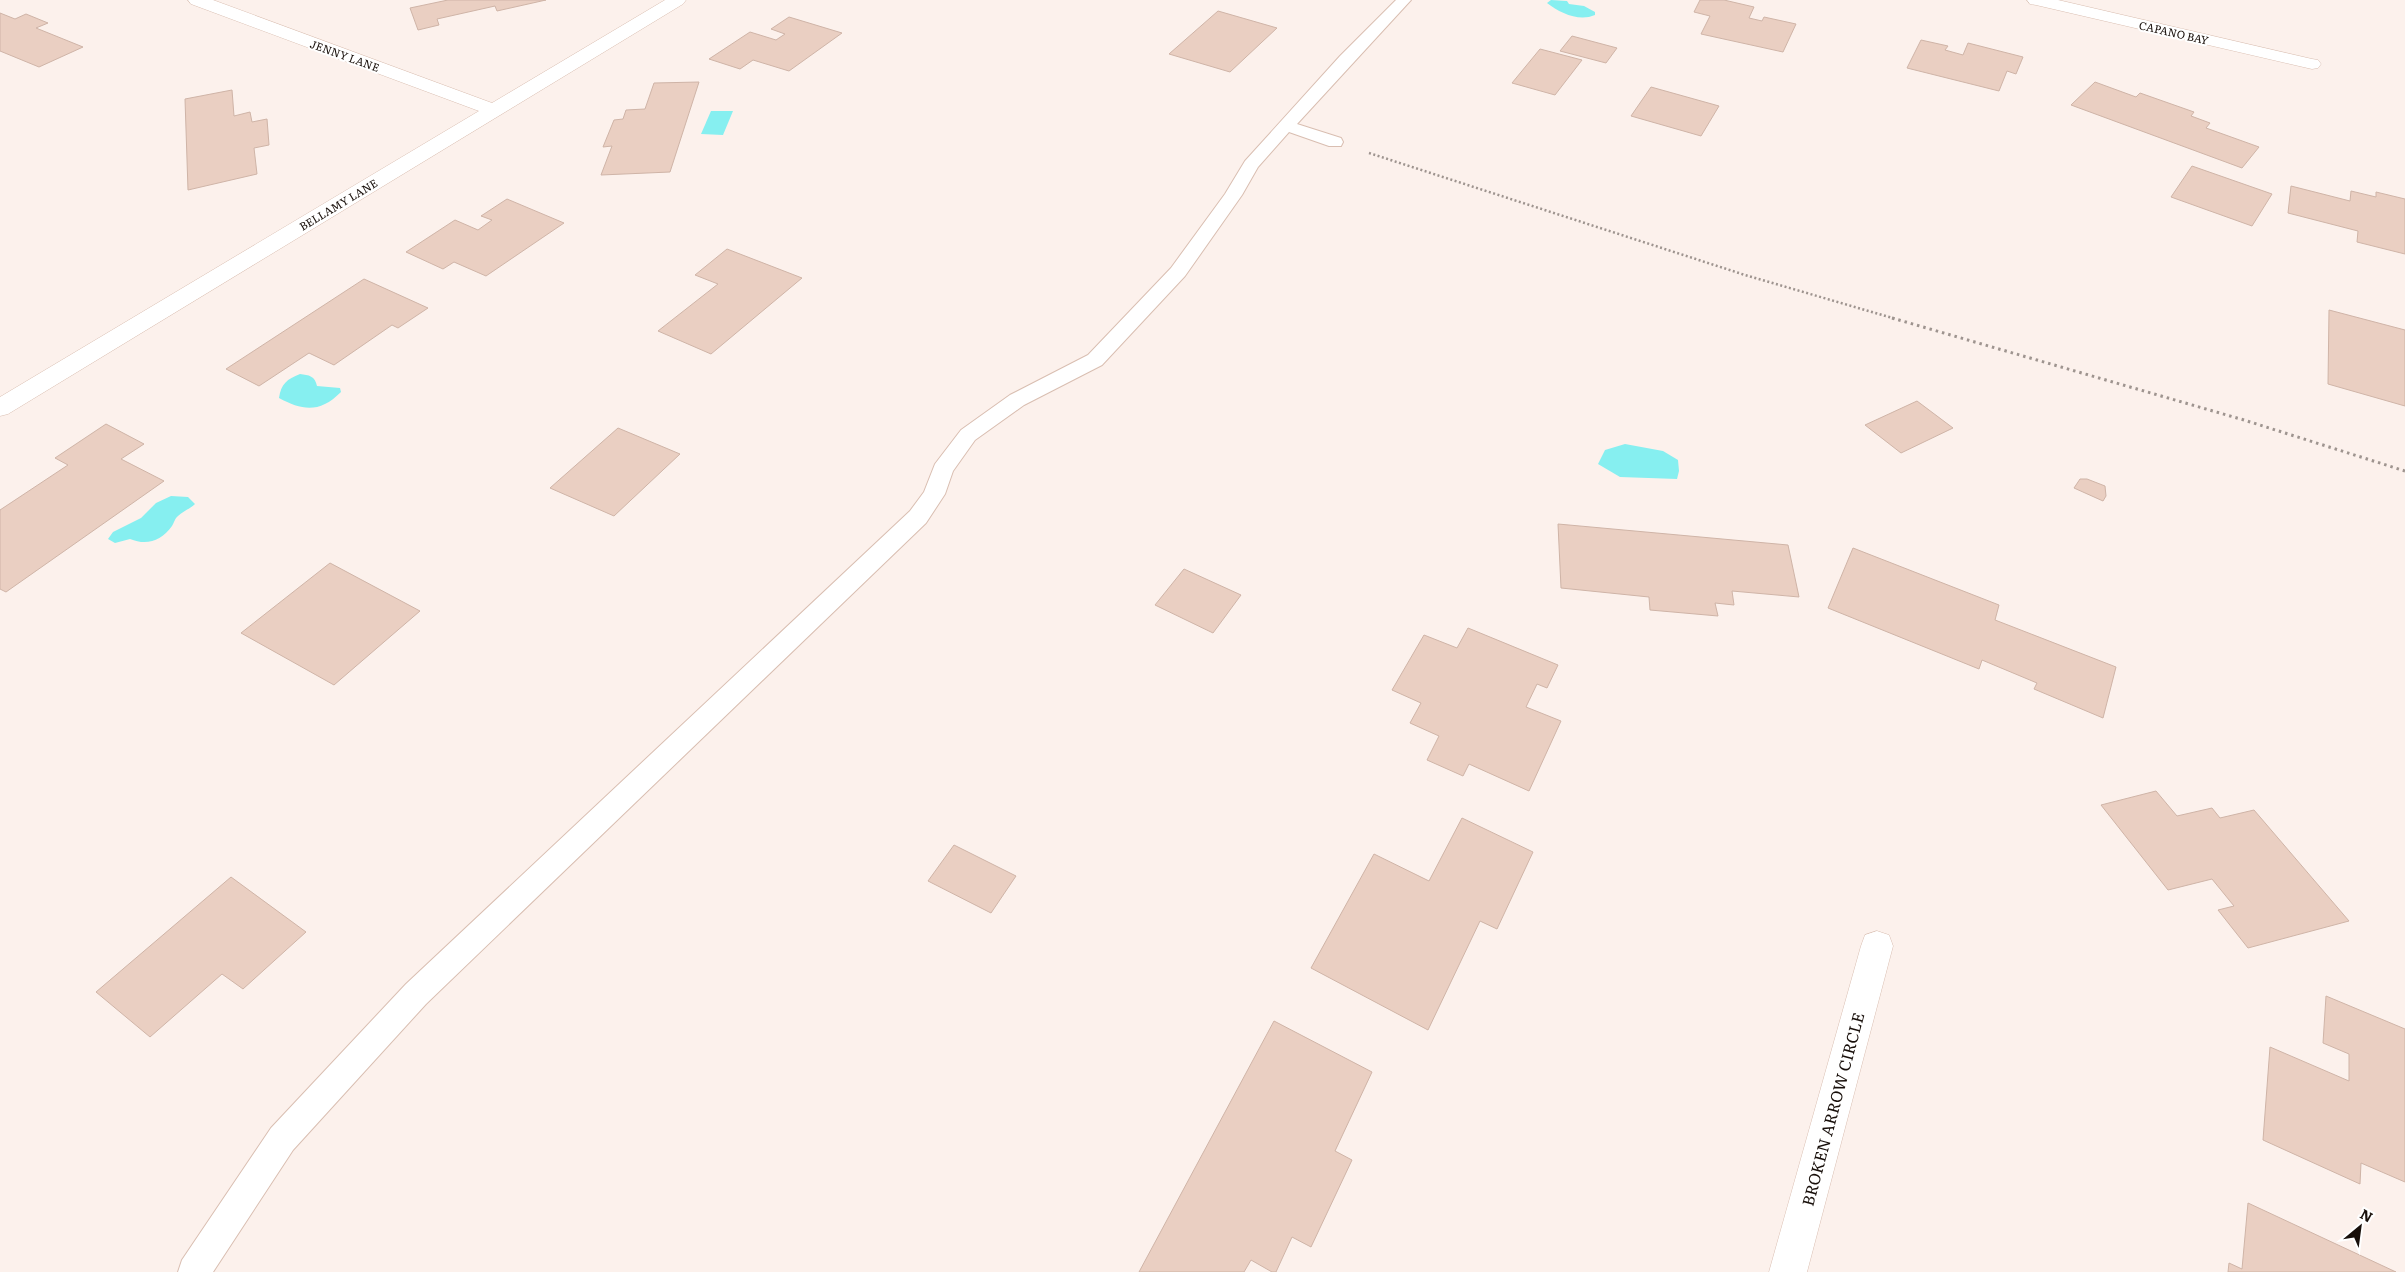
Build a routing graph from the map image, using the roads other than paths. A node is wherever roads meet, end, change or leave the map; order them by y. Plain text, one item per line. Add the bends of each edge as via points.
1 (197, 0) edge
2 (677, 0) edge
3 (1404, 0) edge
4 (2036, 0) edge
5 (2312, 64) dead end
6 (493, 110) junction
7 (1286, 126) junction
8 (1335, 142) road end
9 (0, 408) edge
10 (1877, 946) dead end
11 (194, 1272) edge
12 (1788, 1272) edge

1 - 6 street, JENNY LANE
2 - 6 street, BELLAMY LANE
3 - 7 lane
4 - 5 street, CAPANO BAY
6 - 9 street, BELLAMY LANE
7 - 8 lane
7 - 11 lane via 1251,165 1234,195 1178,272 1096,360 1017,400 968,435 943,469 934,494 918,517 416,994 282,1139
10 - 12 street, BROKEN ARROW CIRCLE

